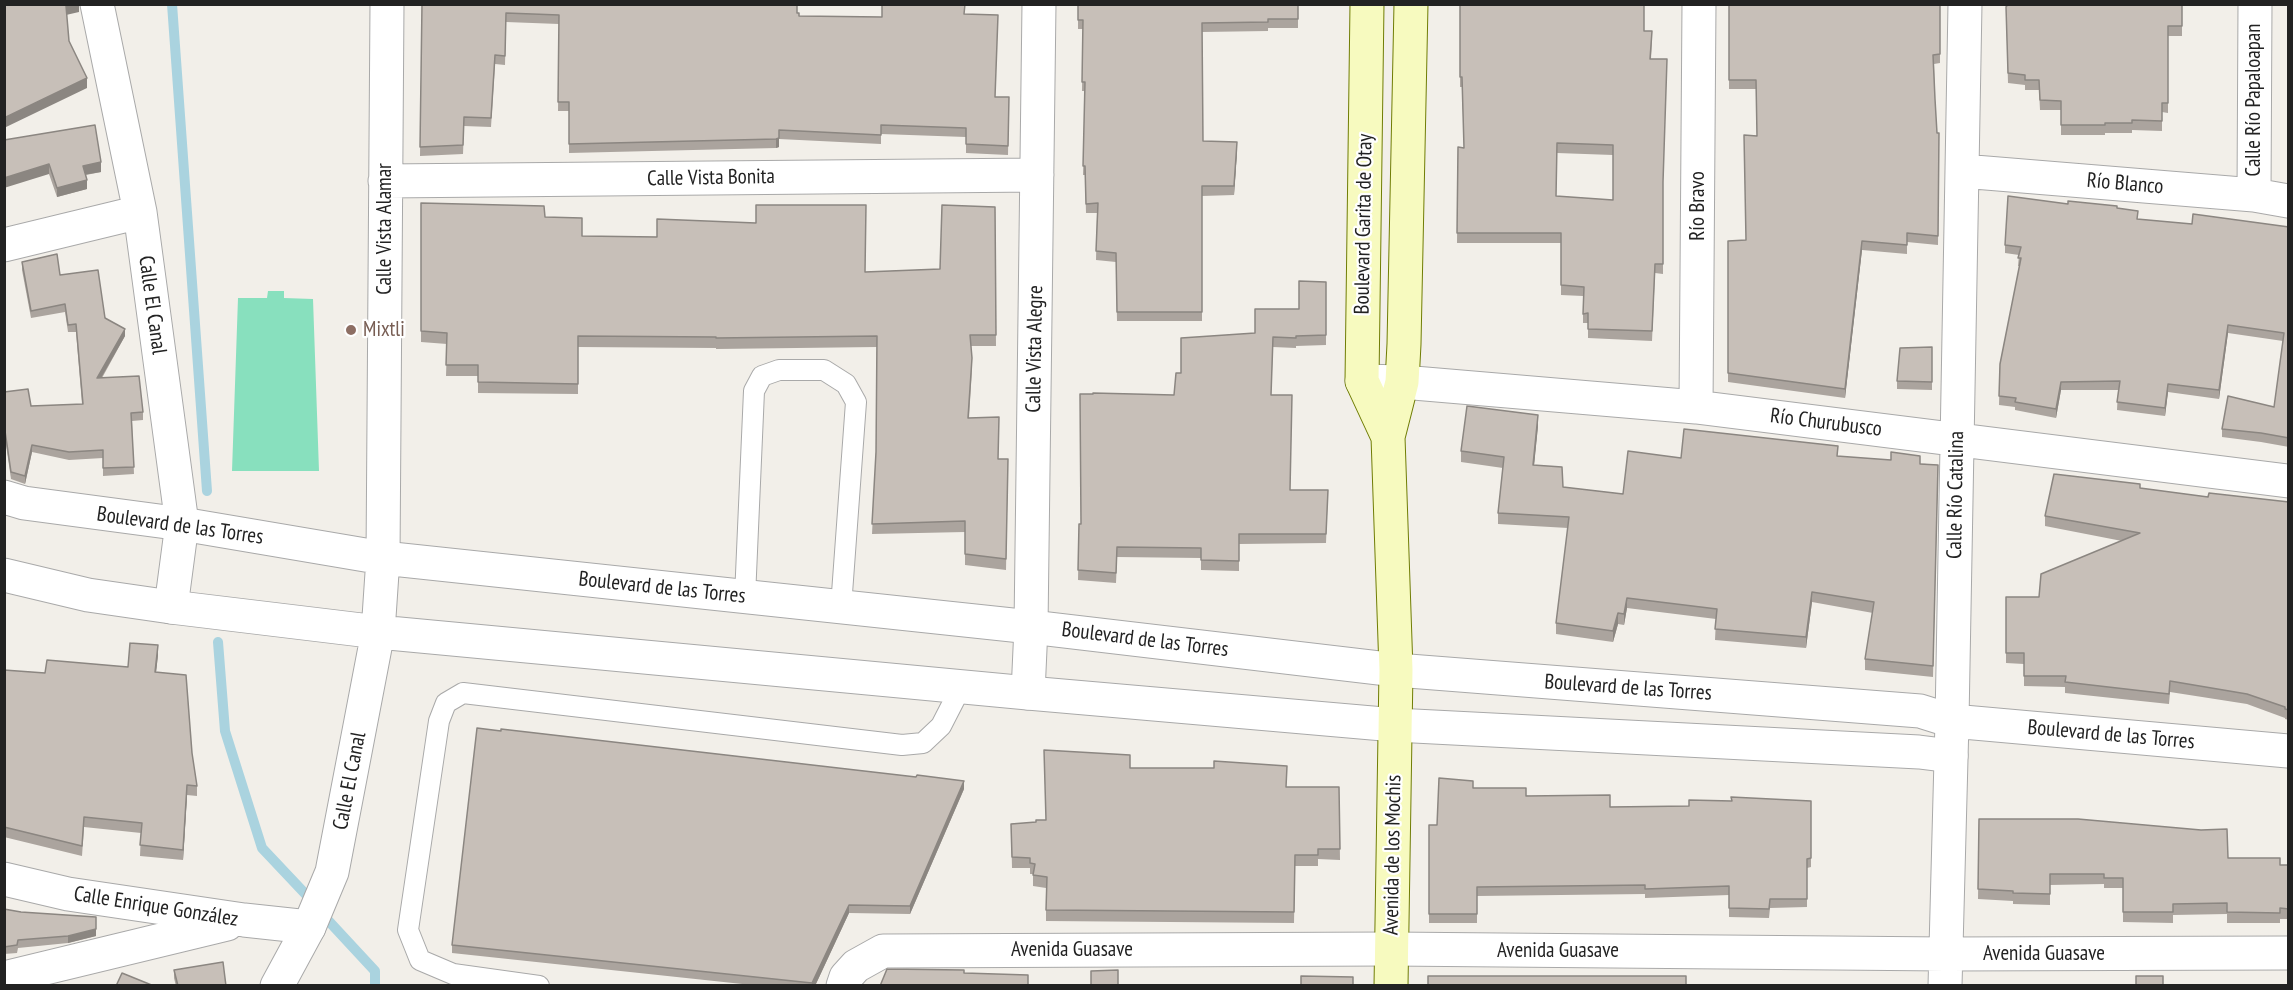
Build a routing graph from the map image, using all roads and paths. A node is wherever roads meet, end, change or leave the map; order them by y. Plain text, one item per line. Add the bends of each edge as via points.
1 (97, 4) edge
2 (387, 4) edge
3 (1039, 4) edge
4 (1367, 4) edge
5 (1411, 4) edge
6 (1699, 4) edge
7 (1965, 4) edge
8 (2255, 4) edge
9 (1962, 171) junction
10 (1037, 174) junction
11 (385, 181) junction
12 (2254, 195) junction
13 (2289, 201) edge
14 (140, 212) junction
15 (4, 245) edge
16 (1362, 381) junction
17 (1402, 382) junction
18 (1696, 407) junction
19 (1388, 437) junction
20 (1957, 439) junction
21 (2289, 481) edge
22 (4, 497) edge
23 (182, 524) junction
24 (383, 558) junction
25 (4, 575) edge
26 (745, 597) junction
27 (171, 607) junction
28 (841, 607) junction
29 (1031, 627) junction
30 (378, 632) junction
31 (1396, 670) junction
32 (961, 687) junction
33 (1028, 693) junction
34 (1952, 721) junction
35 (1395, 725) junction
36 (2289, 751) edge
37 (1951, 756) junction
38 (4, 879) edge
39 (244, 920) junction
40 (309, 927) junction
41 (1391, 949) junction
42 (2289, 953) edge
43 (1945, 970) edge
44 (4, 978) edge
45 (278, 986) edge
46 (539, 986) edge
47 (843, 986) edge
48 (1391, 986) edge

1 - 14 street, Calle El Canal
2 - 11 street, Calle Vista Alamar
3 - 10 street, Calle Vista Alegre
4 - 16 main road, Boulevard Garita de Otay
5 - 17 main road, Boulevard Garita de Otay
6 - 18 street, Río Bravo
7 - 9 street, Calle Río Catalina
8 - 12 street, Calle Río Papaloapan
9 - 12 street, Río Blanco
9 - 20 street, Calle Río Catalina
10 - 11 street, Calle Vista Bonita
10 - 29 street, Calle Vista Alegre
11 - 24 street, Calle Vista Alamar
12 - 13 street, Río Blanco
14 - 15 street
14 - 23 street, Calle El Canal
16 - 17 street, Río Churubusco
16 - 19 main road, Boulevard Garita de Otay
17 - 18 street, Río Churubusco
17 - 19 main road, Boulevard Garita de Otay
18 - 20 street, Río Churubusco
19 - 31 main road, Boulevard Garita de Otay
20 - 21 street, Río Churubusco
20 - 34 street, Calle Río Catalina
22 - 23 street, Boulevard de las Torres
23 - 24 street, Boulevard de las Torres
23 - 27 street, Calle El Canal
24 - 26 street, Boulevard de las Torres
24 - 30 street, Calle Vista Alamar
25 - 27 street via 88,595
26 - 28 street, Boulevard de las Torres
26 - 28 lane via 754,391 762,376 779,370 824,370 846,384 856,402
27 - 30 street
28 - 29 street, Boulevard de las Torres
29 - 31 street, Boulevard de las Torres
29 - 33 street, Calle Vista Alegre
30 - 32 street
30 - 40 street, Calle El Canal via 333,872
31 - 34 street, Boulevard de las Torres via 1920,711
31 - 35 main road, Avenida de los Mochis
32 - 33 street
32 - 46 lane via 941,726 923,743 902,745 463,693 446,703 439,722 408,930 420,960 453,974
33 - 35 street
34 - 36 street, Boulevard de las Torres
34 - 37 street, Calle Río Catalina
35 - 37 street
35 - 41 main road, Avenida de los Mochis
37 - 43 street, Calle Río Catalina
38 - 39 street, Calle Enrique González via 68,894
39 - 40 street, Calle Enrique González
39 - 44 street
40 - 45 street, Calle El Canal
41 - 43 street, Avenida Guasave
41 - 47 street, Avenida Guasave via 883,951 856,966
41 - 48 main road, Avenida de los Mochis
42 - 43 street, Avenida Guasave

